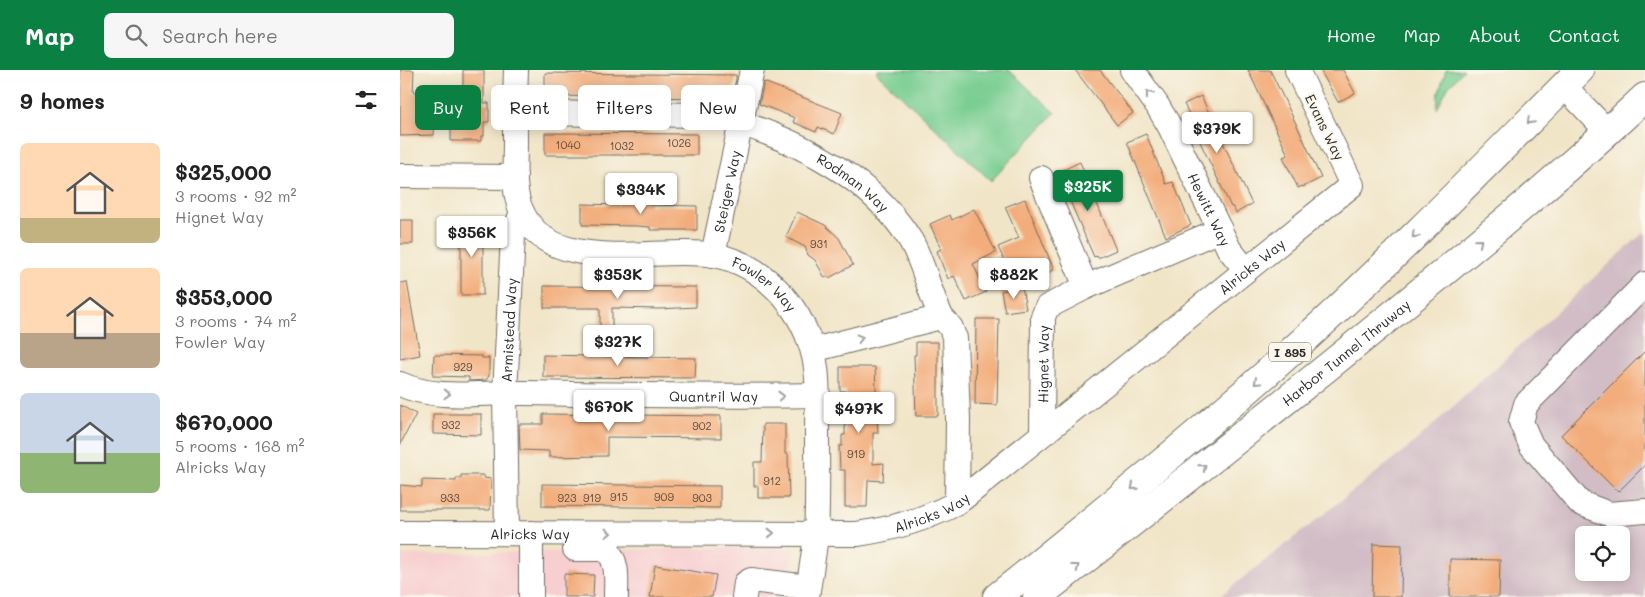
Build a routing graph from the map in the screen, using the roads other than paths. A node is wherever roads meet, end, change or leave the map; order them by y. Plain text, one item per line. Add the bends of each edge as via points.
1 (516, 70) edge
2 (752, 70) edge
3 (1132, 70) edge
4 (1297, 70) edge
5 (1572, 78) edge
6 (516, 85) edge
7 (749, 85) edge
8 (1645, 97) edge
9 (568, 114) edge
10 (681, 115) edge
11 (755, 128) edge
12 (515, 130) edge
13 (740, 130) edge
14 (1607, 131) junction
15 (400, 176) edge
16 (515, 177) junction
17 (1041, 178) dead end
18 (1352, 185) joint
19 (522, 212) junction
20 (1220, 230) junction
21 (713, 255) junction
22 (1246, 270) junction
23 (1645, 284) edge
24 (1086, 287) junction
25 (941, 317) junction
26 (813, 350) junction
27 (400, 384) edge
28 (505, 392) junction
29 (818, 395) junction
30 (1042, 434) junction
31 (956, 503) junction
32 (1645, 511) edge
33 (507, 532) junction
34 (400, 533) edge
35 (816, 533) junction
36 (531, 540) junction
37 (807, 592) edge
38 (530, 597) edge
39 (616, 597) edge
40 (744, 597) edge
41 (997, 597) edge
42 (1037, 597) edge

1 - 6 street
2 - 7 street, Steiger Way
20 -> 3 street, Hewitt Way via 1170,127
4 - 18 street, Evans Way
5 - 14 street
5 -> 41 highway, I 895 via 1394,256 1304,340 1117,501
8 - 14 highway, Harbor Tunnel Thruway / I 895
9 - 10 street, Rodman Way
11 - 25 street, Rodman Way via 821,157 872,195 911,242
12 - 16 street
13 - 21 street, Steiger Way
42 -> 14 highway, Harbor Tunnel Thruway / I 895 via 1435,280
15 - 16 street
16 - 19 street
17 - 24 street
18 - 22 street, Alricks Way
19 - 21 street, Fowler Way via 541,236 570,250 608,254
19 - 28 street, Armistead Way via 513,235
20 - 22 street, Hewitt Way via 1229,249
20 - 24 street, Hignet Way
21 - 26 street, Fowler Way via 754,271 776,288 796,311
22 - 30 street, Alricks Way
23 - 32 street via 1526,404 1521,422 1531,445 1580,503 1609,514
24 - 30 street, Hignet Way via 1046,308 1043,317
26 -> 25 street
25 - 31 street, Rodman Way via 955,338 956,350
26 - 29 street, Fowler Way
27 -> 28 street, Quantril Way via 428,393
28 -> 29 street, Quantril Way via 714,397
28 - 33 street, Armistead Way
29 - 35 street, Fowler Way
30 - 31 street, Alricks Way
31 - 35 street, Alricks Way via 934,515 892,528 857,534
33 - 34 street, Alricks Way
33 - 36 street, Alricks Way
36 -> 35 street, Alricks Way
35 - 37 street, Fowler Way
36 - 38 street
36 - 39 street via 606,549 612,555 616,571
37 - 40 street via 751,580 746,583

